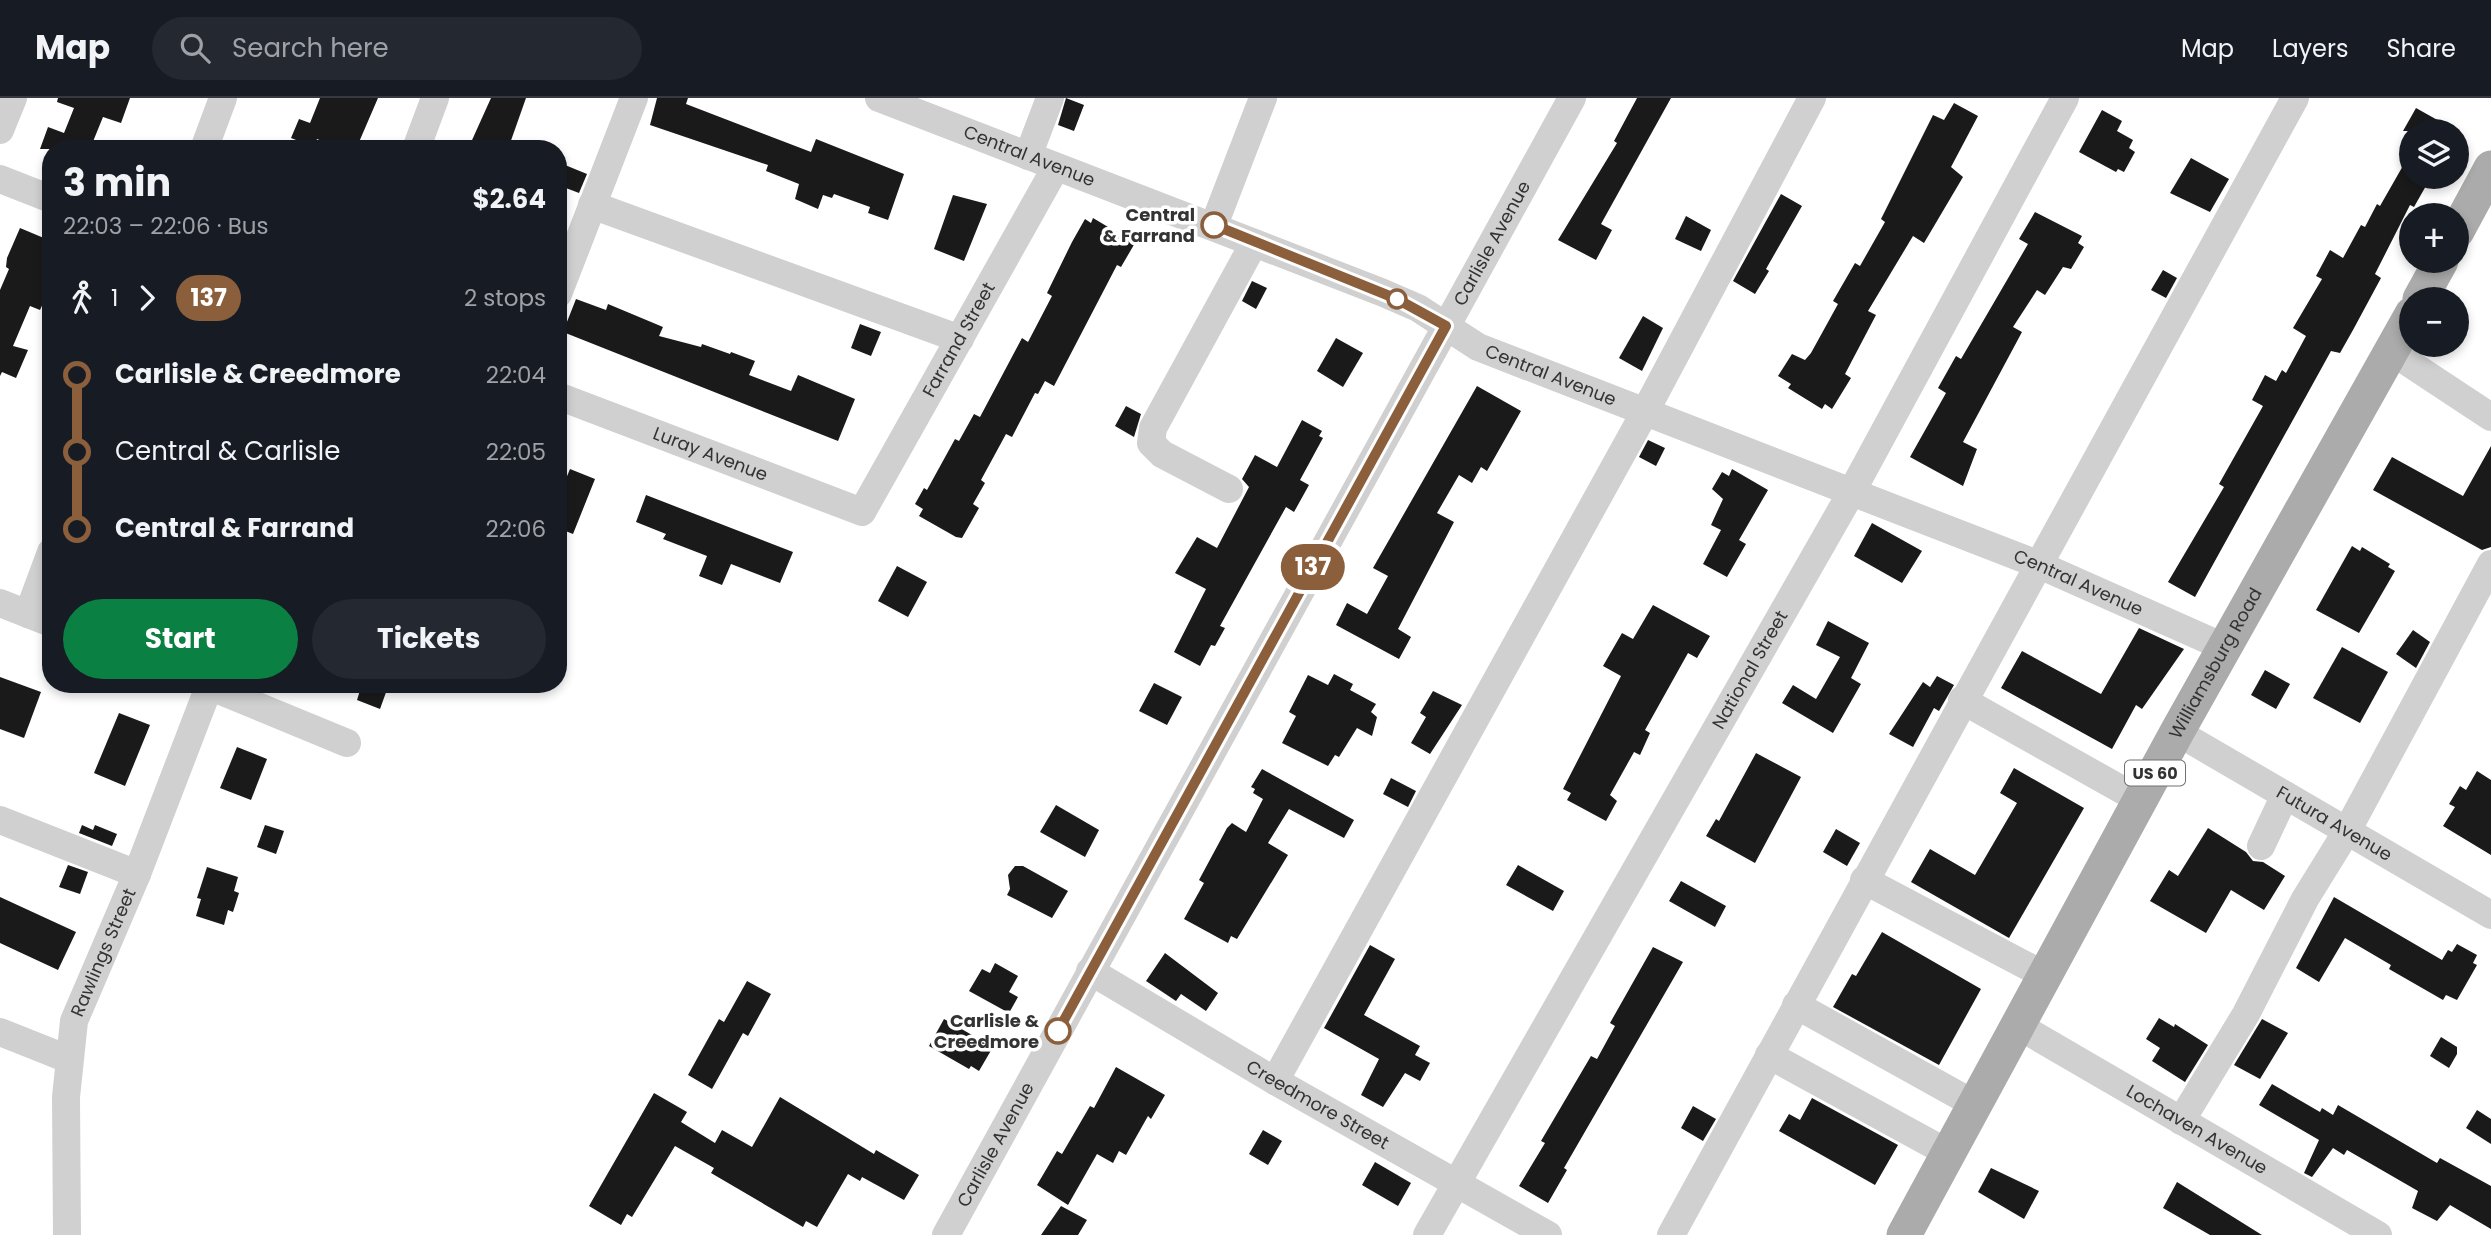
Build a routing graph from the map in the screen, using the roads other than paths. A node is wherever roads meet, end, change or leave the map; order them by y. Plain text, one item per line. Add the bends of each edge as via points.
1 (13, 98) edge
2 (223, 98) edge
3 (435, 98) edge
4 (634, 98) edge
5 (879, 98) edge
6 (1050, 98) edge
7 (1263, 98) edge
8 (1572, 98) edge
9 (1812, 98) edge
10 (2065, 98) edge
11 (2295, 98) edge
12 (0, 130) edge
13 (207, 140) edge
14 (419, 140) edge
15 (1028, 156) junction
16 (1056, 167) junction
17 (2491, 168) edge
18 (0, 179) edge
19 (42, 195) edge
20 (592, 205) junction
21 (2469, 208) edge
22 (1214, 225) junction
23 (1254, 243) junction
24 (567, 270) edge
25 (1446, 326) junction
26 (2399, 337) edge
27 (960, 338) junction
28 (2391, 351) junction
29 (567, 399) edge
30 (1646, 410) junction
31 (2491, 417) edge
32 (1229, 489) dead end
33 (1852, 493) junction
34 (862, 512) joint
35 (2036, 564) junction
36 (2491, 564) edge
37 (0, 603) edge
38 (39, 618) edge
39 (2224, 647) junction
40 (205, 693) edge
41 (227, 693) edge
42 (1962, 700) junction
43 (2177, 732) junction
44 (347, 743) dead end
45 (2286, 795) junction
46 (2140, 800) junction
47 (0, 820) edge
48 (2347, 831) junction
49 (2261, 846) dead end
50 (137, 874) junction
51 (1864, 880) junction
52 (2491, 915) edge
53 (1090, 971) junction
54 (2044, 975) junction
55 (1796, 1005) junction
56 (2017, 1025) junction
57 (0, 1032) edge
58 (1769, 1055) junction
59 (68, 1059) junction
60 (1275, 1081) junction
61 (1974, 1104) junction
62 (2182, 1121) junction
63 (1948, 1153) junction
64 (1455, 1182) junction
65 (67, 1235) edge
66 (946, 1235) edge
67 (1427, 1235) edge
68 (1548, 1235) edge
69 (1671, 1235) edge
70 (1904, 1235) edge
71 (2378, 1235) edge

1 - 12 street
2 - 13 street
3 - 14 street
4 - 20 street
5 - 15 street, Central Avenue
6 - 15 street
7 - 22 street
8 - 25 street, Carlisle Avenue
9 - 30 street
10 - 33 street, National Street
11 - 35 street
15 - 16 street, Central Avenue
16 - 22 street, Central Avenue
16 - 27 street, Farrand Street
17 - 21 main road
18 - 19 street
20 - 24 street
20 - 27 street
22 - 23 street, Central Avenue
23 - 25 street, Central Avenue via 1397,299
23 - 32 street via 1153,428 1151,443 1162,454
25 - 30 street, Central Avenue via 1478,347
25 - 53 street, Carlisle Avenue
26 - 28 main road, Williamsburg Road / US 60
27 - 34 street, Farrand Street
28 - 31 street
28 - 39 main road, Williamsburg Road / US 60
29 - 34 street, Luray Avenue
30 - 33 street, Central Avenue
30 - 60 street
33 - 35 street, Central Avenue
33 - 64 street, National Street
35 - 39 street, Central Avenue
35 - 42 street
36 - 48 street
37 - 38 street
39 - 43 main road, Williamsburg Road / US 60
40 - 50 street, Rawlings Street
41 - 44 street
42 - 46 street
42 - 51 street
43 - 45 street, Futura Avenue
43 - 46 main road, Williamsburg Road / US 60
45 - 48 street, Futura Avenue
45 - 49 street
46 - 54 main road, Williamsburg Road / US 60
47 - 50 street
48 - 52 street, Futura Avenue
48 - 62 street
50 - 59 street, Rawlings Street via 74,1021
51 - 54 street
51 - 55 street
53 - 60 street, Creedmore Street
53 - 66 street, Carlisle Avenue
54 - 56 main road, Williamsburg Road / US 60
55 - 58 street
55 - 61 street
56 - 61 main road, Williamsburg Road / US 60
56 - 62 street, Lochaven Avenue
57 - 59 street
58 - 63 street
58 - 69 street
59 - 65 street, Rawlings Street
60 - 64 street, Creedmore Street
61 - 63 main road, Williamsburg Road / US 60
62 - 71 street, Lochaven Avenue
63 - 70 main road, Williamsburg Road / US 60
64 - 67 street, National Street
64 - 68 street, Creedmore Street

